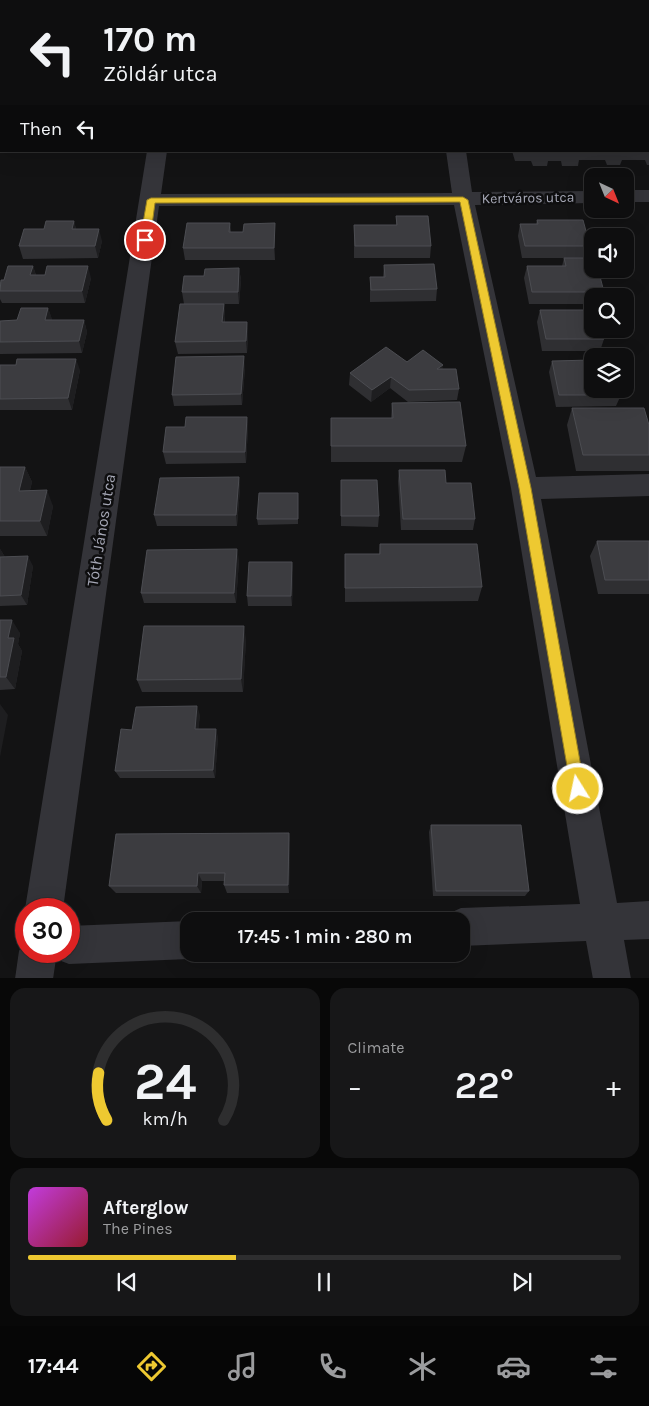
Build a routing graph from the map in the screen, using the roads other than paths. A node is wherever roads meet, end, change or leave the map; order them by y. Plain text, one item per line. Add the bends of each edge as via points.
1 (157, 152) edge
2 (456, 152) edge
3 (634, 196) edge
4 (649, 196) edge
5 (584, 197) edge
6 (151, 200) junction
7 (463, 200) junction
8 (649, 485) edge
9 (525, 488) junction
10 (46, 898) edge
11 (649, 920) edge
12 (601, 921) junction
13 (470, 927) edge
14 (180, 940) edge
15 (80, 945) edge
16 (36, 963) edge
17 (34, 978) edge
18 (612, 978) edge

1 - 6 street, Tóth János utca
2 - 7 street
3 - 4 street
5 - 7 street, Kertváros utca
6 - 7 street, Kertváros utca
6 - 10 street, Tóth János utca
7 - 9 street
8 - 9 street
9 - 12 street
11 - 12 street
12 - 13 street
12 - 18 street
14 - 15 street
16 - 17 street

